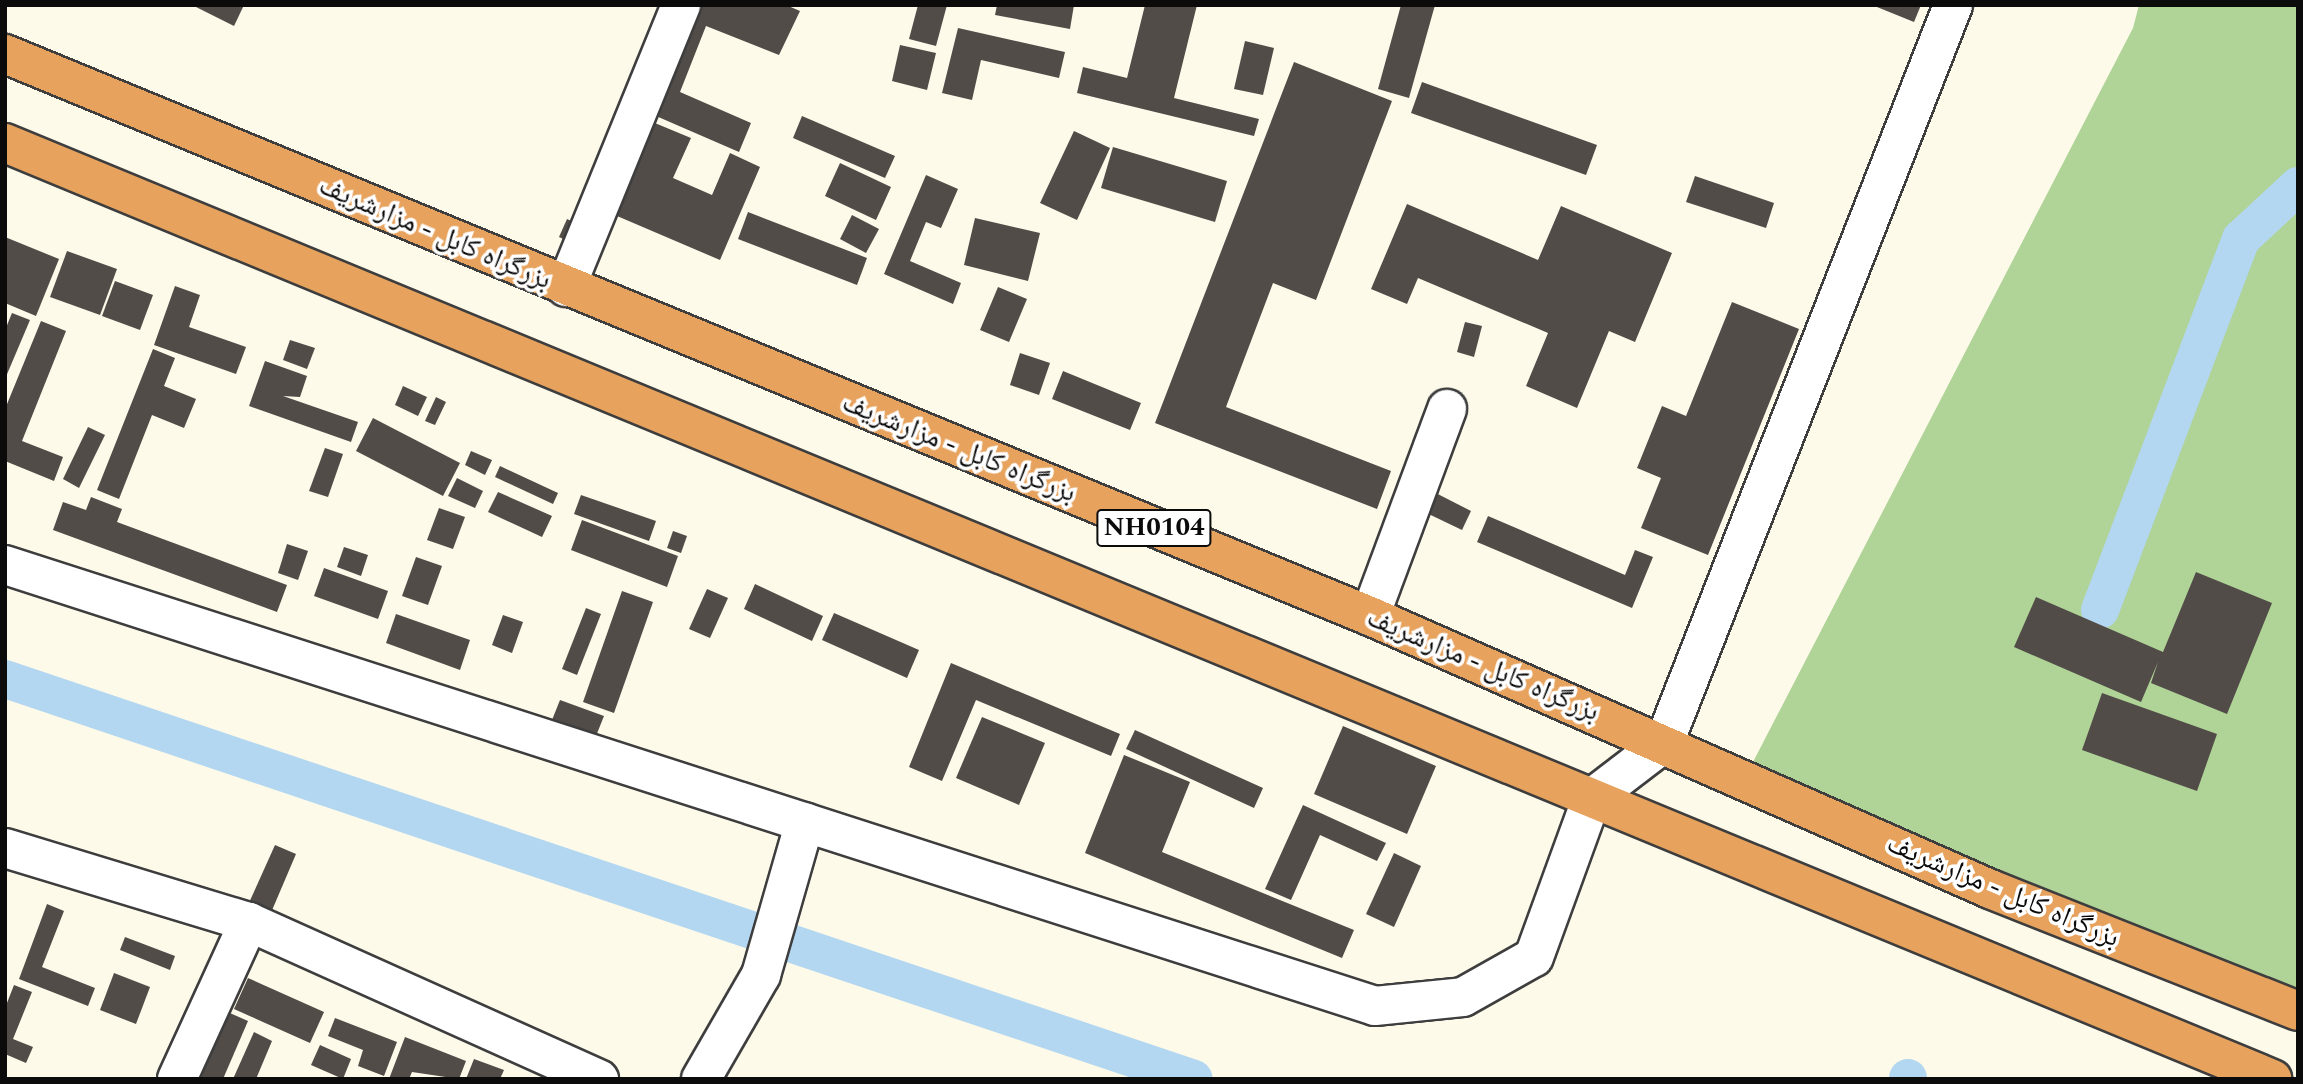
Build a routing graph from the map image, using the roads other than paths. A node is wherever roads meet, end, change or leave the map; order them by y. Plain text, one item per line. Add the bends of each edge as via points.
1 (681, 5) edge
2 (1953, 5) edge
3 (5, 54) edge
4 (5, 143) edge
5 (566, 287) junction
6 (1447, 409) dead end
7 (5, 565) edge
8 (1370, 616) junction
9 (1664, 743) junction
10 (1592, 798) junction
11 (805, 822) junction
12 (5, 848) edge
13 (249, 922) junction
14 (2298, 1011) edge
15 (177, 1079) edge
16 (599, 1079) edge
17 (701, 1079) edge
18 (2272, 1079) edge

1 - 5 street
2 - 9 street
3 - 5 highway, بزرگراه کابل - مزارشریف / NH0104
4 - 10 highway, NH0104
5 - 8 highway, بزرگراه کابل - مزارشریف / NH0104
6 - 8 street
7 - 11 street
8 - 9 highway, بزرگراه کابل - مزارشریف / NH0104
9 - 10 street
9 - 14 highway, بزرگراه کابل - مزارشریف / NH0104 via 1990,889
10 - 11 street via 1534,957 1463,997 1376,1006
10 - 18 highway, NH0104
11 - 17 street via 761,975
12 - 13 street
13 - 15 street
13 - 16 street

